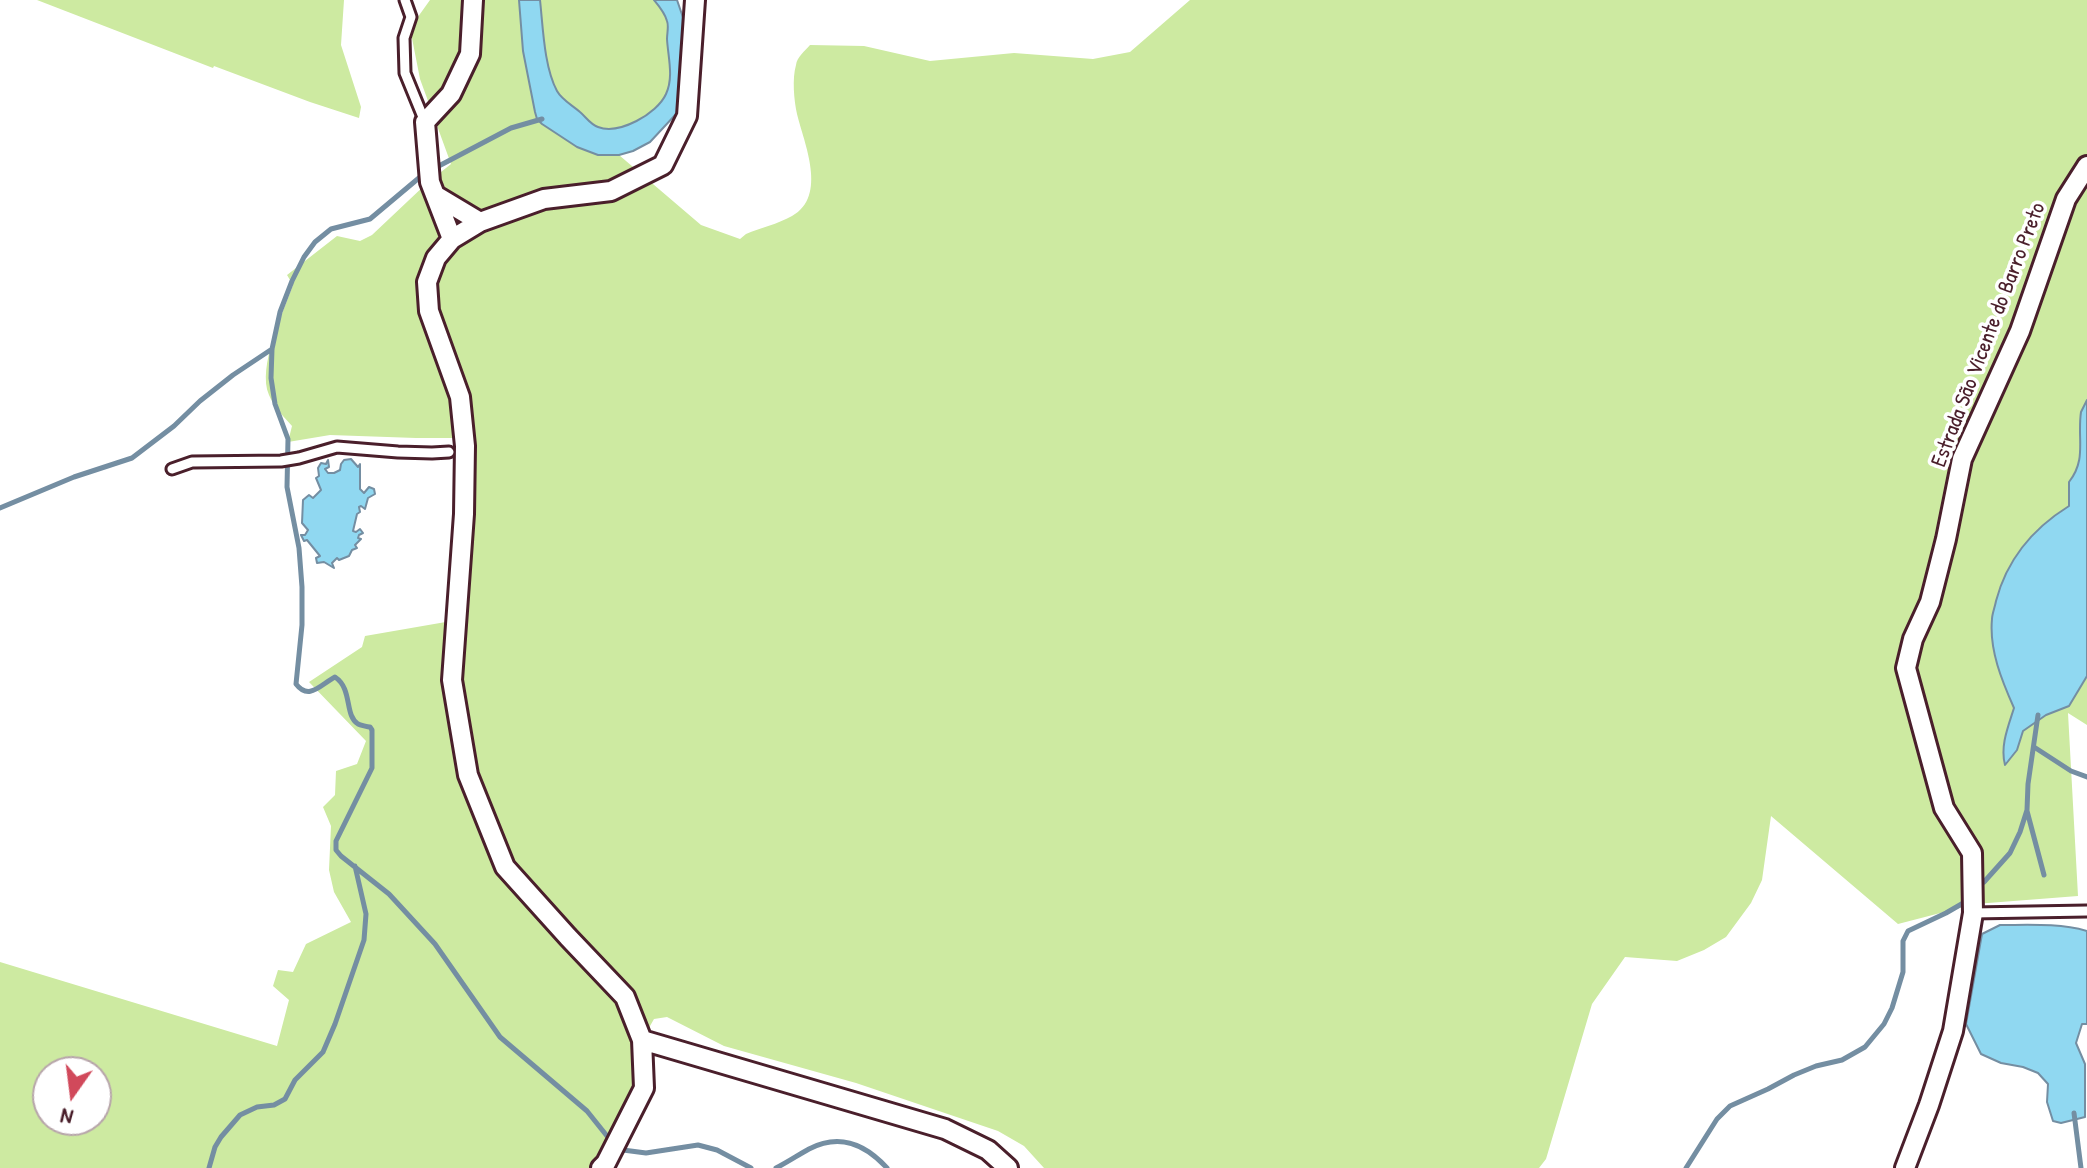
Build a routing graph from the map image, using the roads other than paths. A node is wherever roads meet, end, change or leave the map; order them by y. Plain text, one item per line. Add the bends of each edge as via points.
1 (405, 0) edge
2 (473, 0) edge
3 (695, 0) edge
4 (425, 122) junction
5 (2087, 166) edge
6 (433, 188) junction
7 (480, 222) junction
8 (452, 239) junction
9 (459, 454) junction
10 (172, 469) dead end
11 (2087, 911) edge
12 (1973, 913) junction
13 (642, 1040) junction
14 (601, 1168) edge
15 (1008, 1168) edge
16 (1905, 1168) edge

1 - 4 lane via 411,17 404,38 405,73
2 - 4 street via 470,54 451,94
3 - 7 street via 687,116 663,165 611,191 544,199
4 - 6 street
5 - 12 street, Estrada São Vicente do Barro Preto via 2066,199 2020,331 1962,459 1930,602 1906,668 1944,808 1972,853
6 - 7 street
6 - 8 street
7 - 8 street
8 - 9 street via 436,258 427,282 429,311 460,397
9 - 10 lane via 337,447 281,461 192,462
9 - 13 street via 464,514 452,680 468,775 505,867 625,997
11 - 12 lane
12 - 16 street, Estrada São Vicente do Barro Preto via 1953,1031
13 - 14 street via 644,1088
13 - 15 street via 945,1129 988,1150

